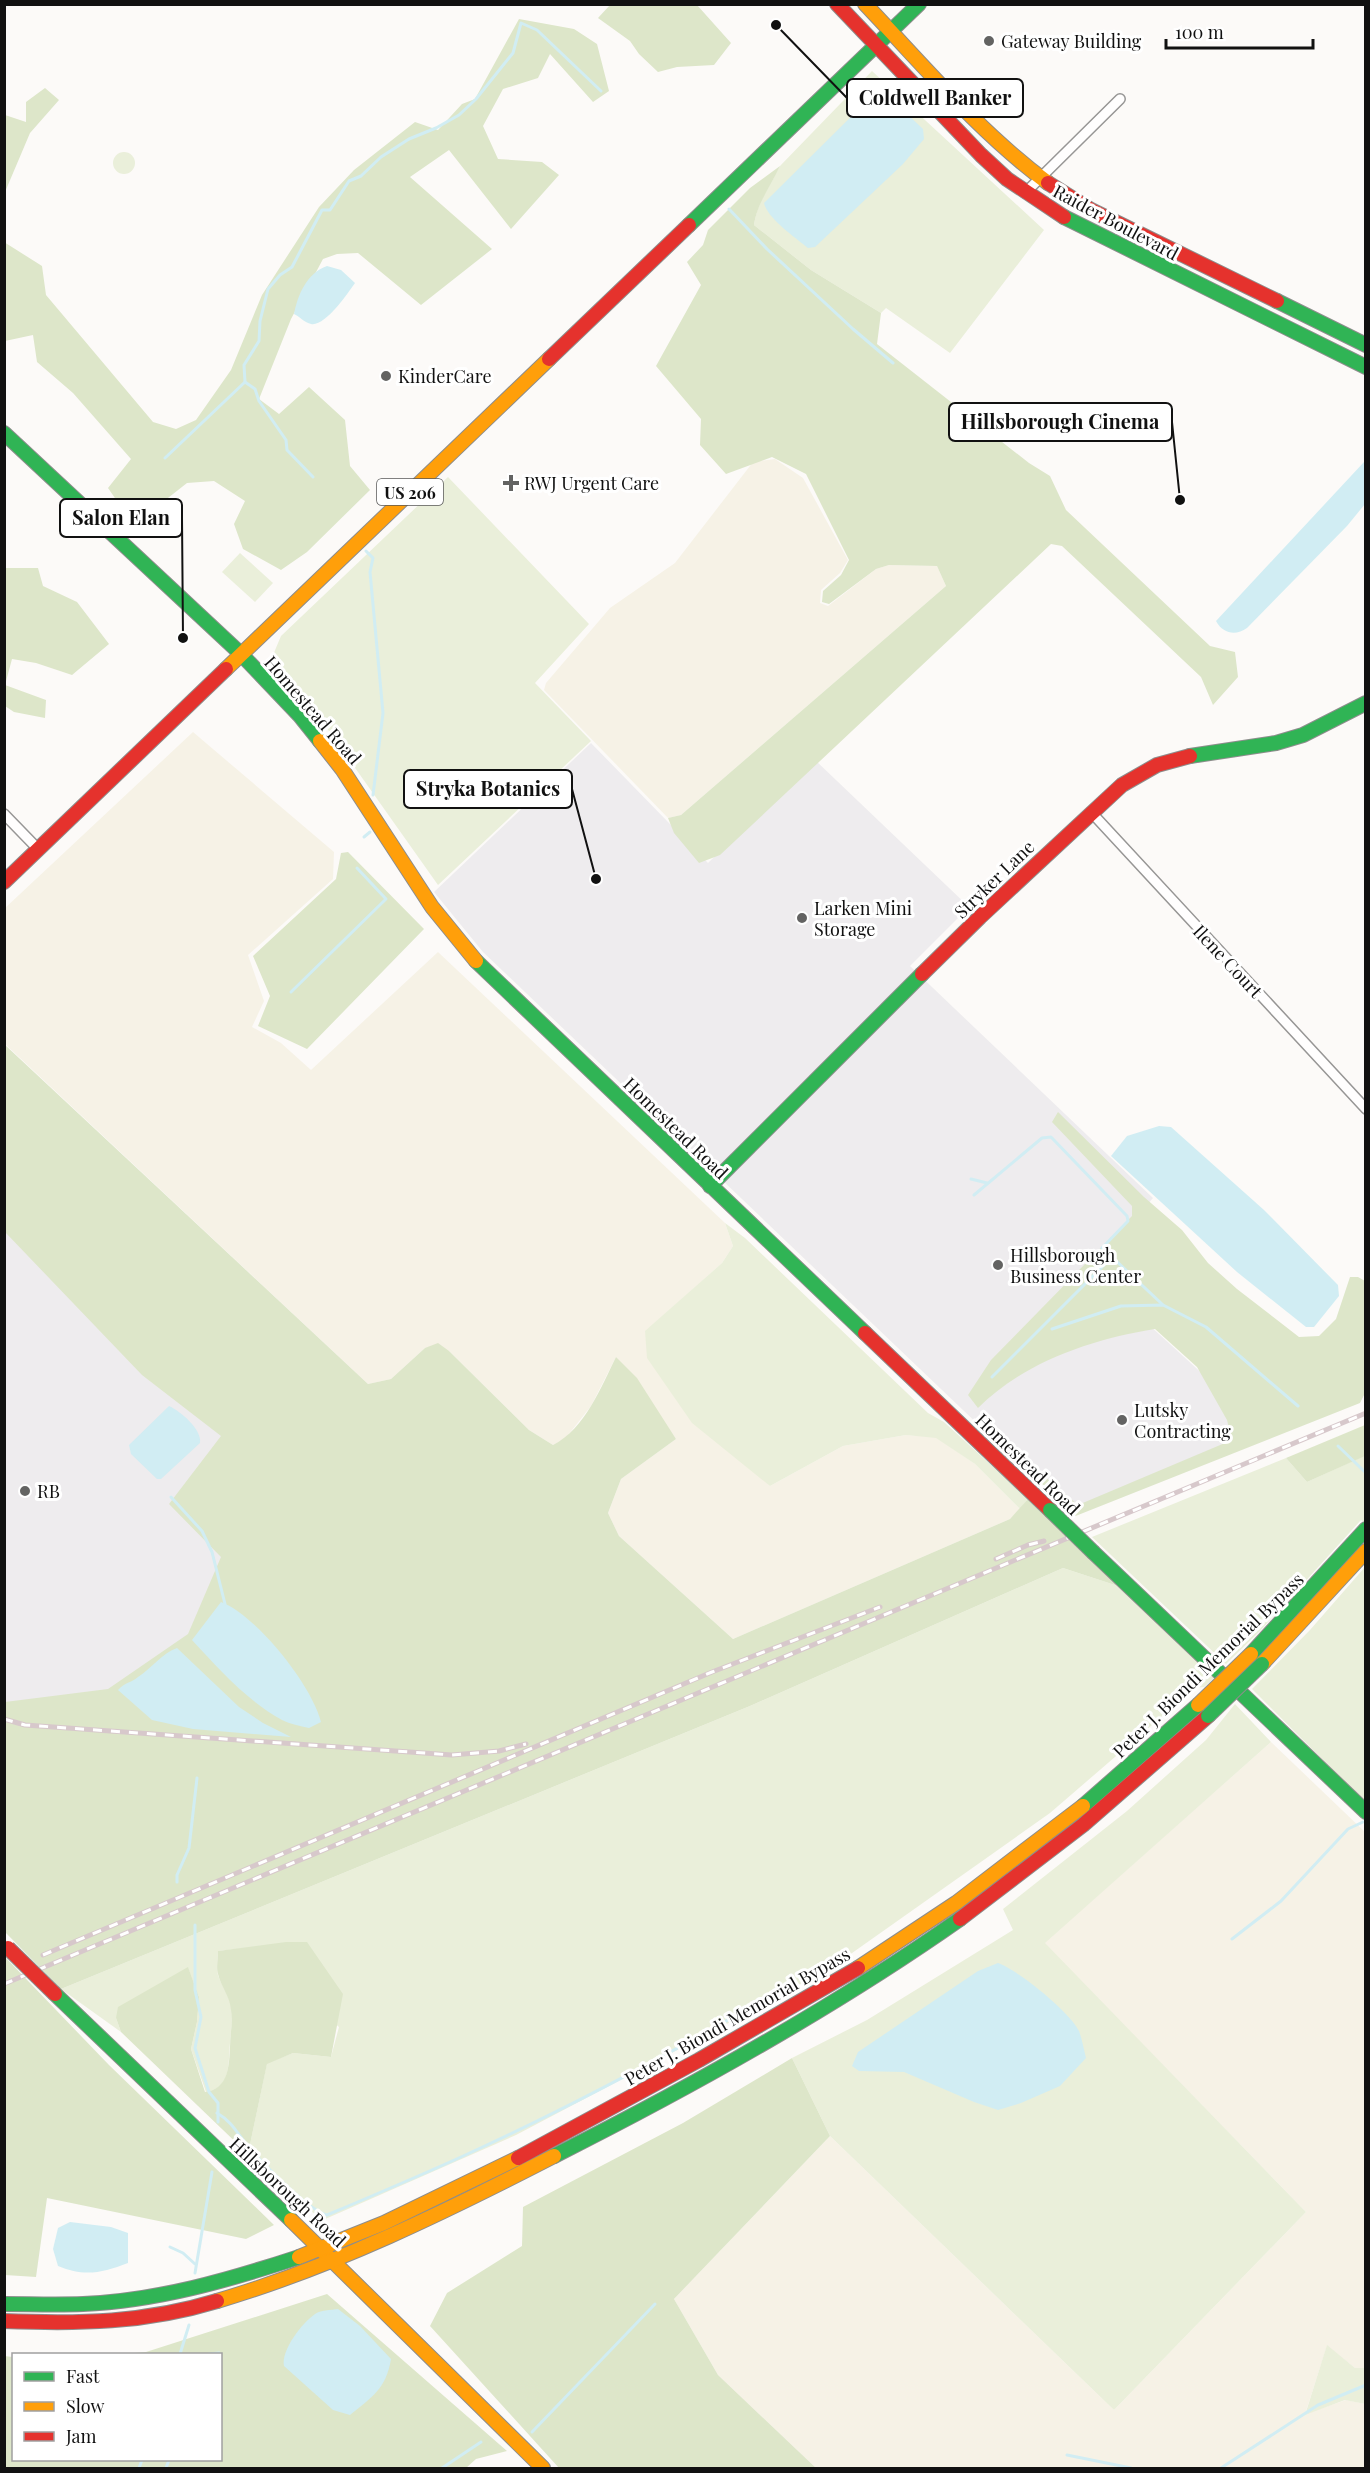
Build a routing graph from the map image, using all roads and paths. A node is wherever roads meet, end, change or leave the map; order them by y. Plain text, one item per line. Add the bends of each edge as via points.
1 (837, 4) edge
2 (865, 4) edge
3 (919, 4) edge
4 (891, 32) junction
5 (876, 45) junction
6 (1120, 99) dead end
7 (1039, 178) junction
8 (1025, 193) junction
9 (1365, 345) edge
10 (1365, 367) edge
11 (4, 433) edge
12 (241, 654) junction
13 (1365, 703) edge
14 (1091, 812) junction
15 (4, 814) edge
16 (38, 849) junction
17 (4, 882) edge
18 (1365, 1109) edge
19 (710, 1186) junction
20 (1365, 1529) edge
21 (1365, 1551) edge
22 (1365, 1812) edge
23 (6, 1947) edge
24 (323, 2250) junction
25 (335, 2261) junction
26 (4, 2304) edge
27 (4, 2321) edge
28 (543, 2469) edge

1 - 5 main road, Raider Boulevard
2 - 4 main road, Raider Boulevard
3 - 4 main road, US 206
4 - 5 main road, US 206
4 - 7 main road, Raider Boulevard via 1001,147
5 - 8 main road, Raider Boulevard via 981,155
5 - 12 main road, US 206
6 - 7 street
7 - 8 street
7 - 9 main road, Raider Boulevard via 1091,210
8 - 10 main road, Raider Boulevard via 1070,221
11 - 12 main road, Homestead Road
12 - 16 main road, US 206
12 - 19 main road, Homestead Road via 322,742 422,893 465,948
13 - 14 main road, Stryker Lane via 1294,739 1197,753 1157,765 1122,785
14 - 18 street, Ilene Court
14 - 19 main road, Stryker Lane via 980,916
15 - 16 street
16 - 17 main road, US 206
19 - 22 main road, Homestead Road, bridge
20 - 24 main road, Peter J. Biondi Memorial Bypass, bridge via 1251,1654 1148,1752 1048,1835 948,1909 726,2046 526,2154
21 - 25 main road, Peter J. Biondi Memorial Bypass, bridge via 1262,1664 1208,1716 1112,1802 953,1923 704,2079
23 - 24 main road, Hillsborough Road, bridge
24 - 25 main road, Hillsborough Road
24 - 26 main road, Peter J. Biondi Memorial Bypass via 248,2275 161,2296 69,2306
25 - 27 main road, Peter J. Biondi Memorial Bypass via 253,2291 154,2318 51,2324
25 - 28 main road, Hillsborough Road

